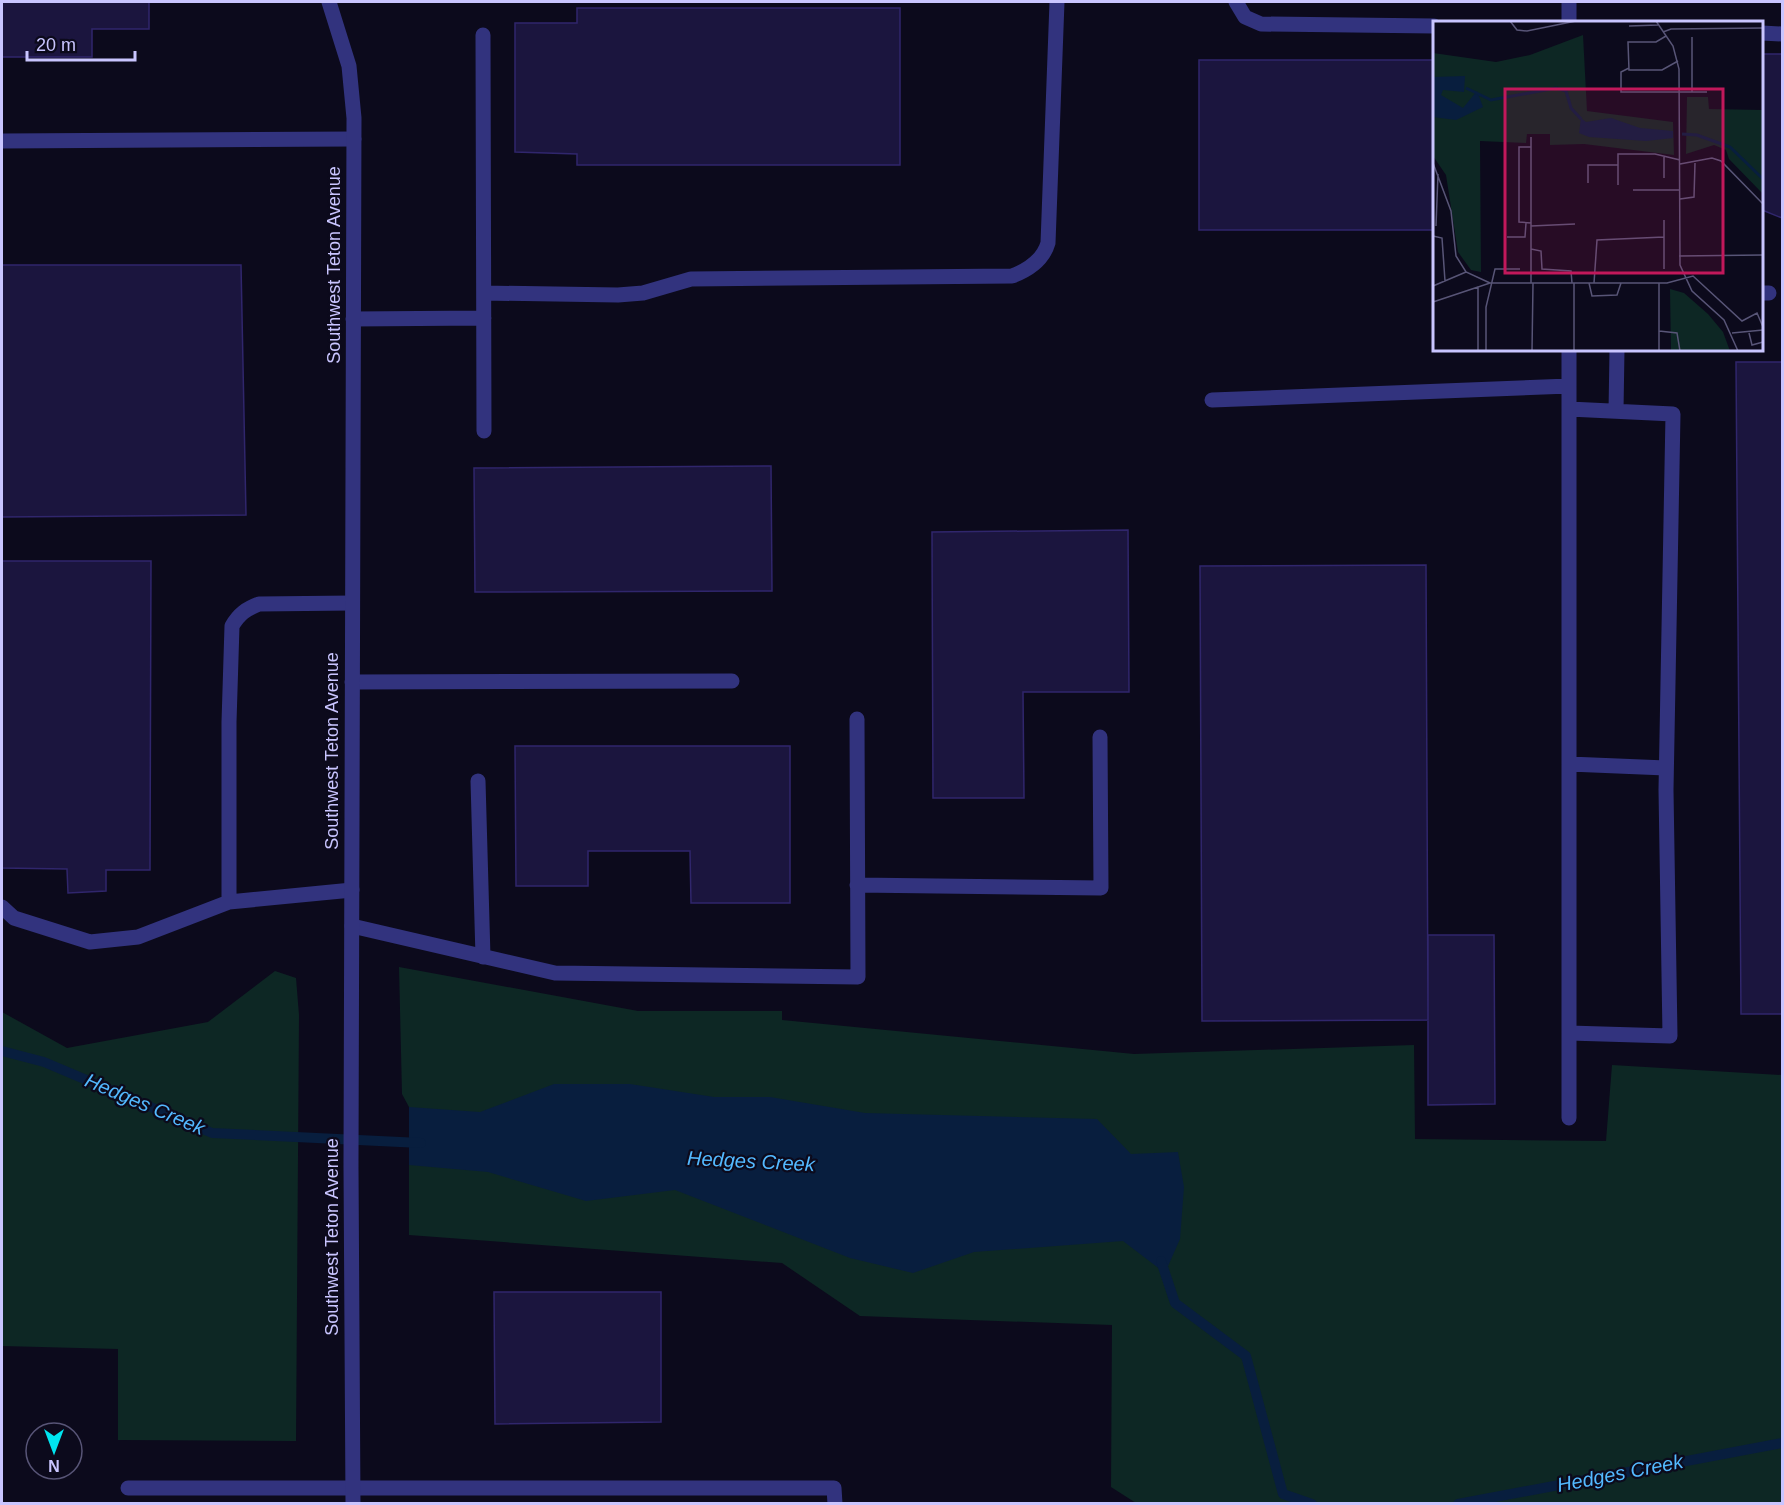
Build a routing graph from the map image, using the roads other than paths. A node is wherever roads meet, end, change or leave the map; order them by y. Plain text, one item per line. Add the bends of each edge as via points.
1 (329, 2) edge
2 (1057, 2) edge
3 (1236, 2) edge
4 (1569, 2) edge
5 (1569, 21) edge
6 (1433, 26) edge
7 (1763, 33) edge
8 (1782, 34) edge
9 (483, 35) dead end
10 (354, 139) junction
11 (2, 141) edge
12 (484, 293) junction
13 (484, 318) junction
14 (353, 319) junction
15 (1569, 351) edge
16 (1617, 351) edge
17 (1569, 386) junction
18 (1212, 400) dead end
19 (1569, 410) junction
20 (1616, 411) junction
21 (484, 431) dead end
22 (352, 603) junction
23 (732, 681) dead end
24 (352, 682) junction
25 (856, 719) dead end
26 (1100, 737) dead end
27 (1569, 764) junction
28 (1666, 768) junction
29 (478, 781) dead end
30 (857, 885) junction
31 (351, 890) junction
32 (229, 902) junction
33 (2, 907) edge
34 (351, 926) junction
35 (483, 957) junction
36 (1569, 1033) junction
37 (1569, 1118) dead end
38 (353, 1486) junction
39 (128, 1488) dead end
40 (251, 1496) edge
41 (353, 1503) edge
42 (835, 1503) edge

1 - 10 street, Southwest Teton Avenue via 349,66
2 - 12 street via 1048,243 1046,251 1027,270 1012,276 691,279 643,293
3 - 6 street via 1245,17 1261,24
4 - 5 street
7 - 8 street
9 - 12 street
10 - 11 street
10 - 14 street, Southwest Teton Avenue
12 - 13 street
13 - 14 street
13 - 21 street
14 - 22 street, Southwest Teton Avenue
15 - 17 street
16 - 20 street
17 - 18 street
17 - 19 street
19 - 20 street
19 - 27 street
20 - 28 street via 1673,414
22 - 24 street, Southwest Teton Avenue
22 - 32 street via 259,604 238,616 232,626
23 - 24 street
24 - 31 street, Southwest Teton Avenue
25 - 30 street
26 - 30 street via 1101,888
27 - 28 street
27 - 36 street
28 - 36 street via 1670,1036
29 - 35 street
30 - 35 street via 858,977 555,973
31 - 32 street
31 - 34 street, Southwest Teton Avenue
32 - 33 street via 138,937 90,942 14,918
34 - 35 street
34 - 38 street, Southwest Teton Avenue
36 - 37 street
38 - 40 street
38 - 41 street, Southwest Teton Avenue
38 - 42 street via 834,1488
39 - 40 street

